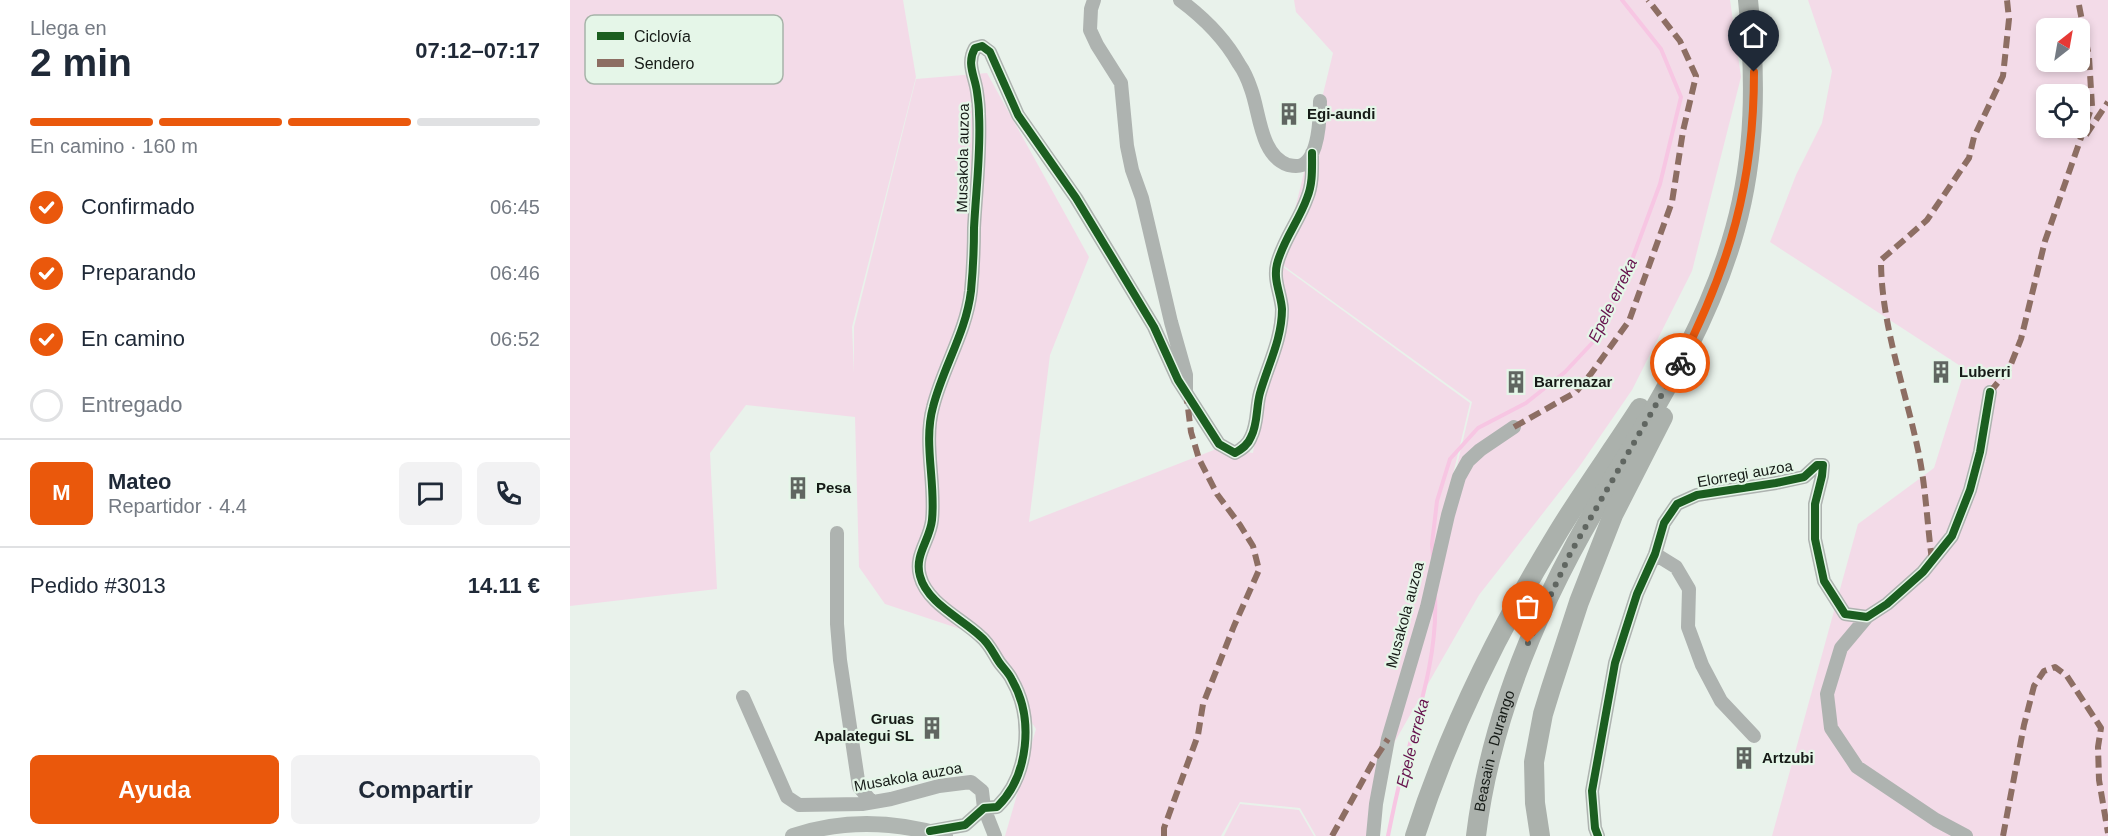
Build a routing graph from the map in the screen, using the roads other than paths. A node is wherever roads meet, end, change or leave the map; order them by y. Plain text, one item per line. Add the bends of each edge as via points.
1 (1094, 0) edge
2 (1180, 0) edge
3 (1748, 0) edge
4 (1320, 101) dead end
5 (1312, 153) junction
6 (1716, 286) junction
7 (1186, 390) junction
8 (1990, 392) dead end
9 (1514, 427) dead end
10 (837, 533) dead end
11 (1655, 554) junction
12 (1867, 617) junction
13 (743, 698) dead end
14 (1754, 736) dead end
15 (870, 801) junction
16 (984, 808) junction
17 (938, 834) edge
18 (793, 836) edge
19 (995, 836) edge
20 (1373, 836) edge
21 (1415, 836) edge
22 (1476, 836) edge
23 (1540, 836) edge
24 (1598, 836) edge
25 (1966, 836) edge

1 - 7 street, Musakola auzoa via 1090,30 1120,83 1132,170 1186,375
2 - 5 street via 1210,26 1240,65 1265,138 1280,161 1298,167
3 - 6 highway, Beasain - Durango via 1754,112 1736,228
4 - 5 street, Musakola auzoa
5 - 7 street, Musakola auzoa via 1308,198 1281,248 1276,268 1282,308 1279,335 1260,393 1252,436 1244,448 1235,453 1219,444
6 - 21 highway via 1558,532 1503,627 1445,753
6 - 22 highway, Beasain - Durango via 1677,369 1593,512 1541,614 1495,739
6 - 23 highway via 1699,349 1613,515 1564,646 1543,714 1534,762
7 - 16 street, Musakola auzoa via 1106,247 1018,115 990,52 977,46 970,65 979,119 971,290 961,334 932,407 932,520 918,566 931,595 987,643 1020,697 1024,756 1006,798 997,807
8 - 12 street via 1970,490 1952,536 1923,572
9 - 20 street, Musakola auzoa via 1468,461 1459,477 1427,607 1388,739
10 - 15 street via 840,660 859,787
11 - 12 street, Elorregi auzoa via 1664,523 1677,504 1697,495 1804,477 1817,465 1823,465 1815,504 1815,540 1824,581 1845,614
11 - 14 street via 1676,567 1689,589 1688,627 1702,665 1721,701
11 - 24 street, Elorregi auzoa via 1637,594 1615,663 1592,791
12 - 25 street via 1841,648 1827,694 1831,728 1857,766
13 - 15 street, Musakola auzoa via 787,797 799,805
15 - 16 street, Musakola auzoa via 971,782 982,790
16 - 17 street, Musakola auzoa via 965,825
16 - 19 street, Musakola auzoa
17 - 18 main road via 885,823 849,824

